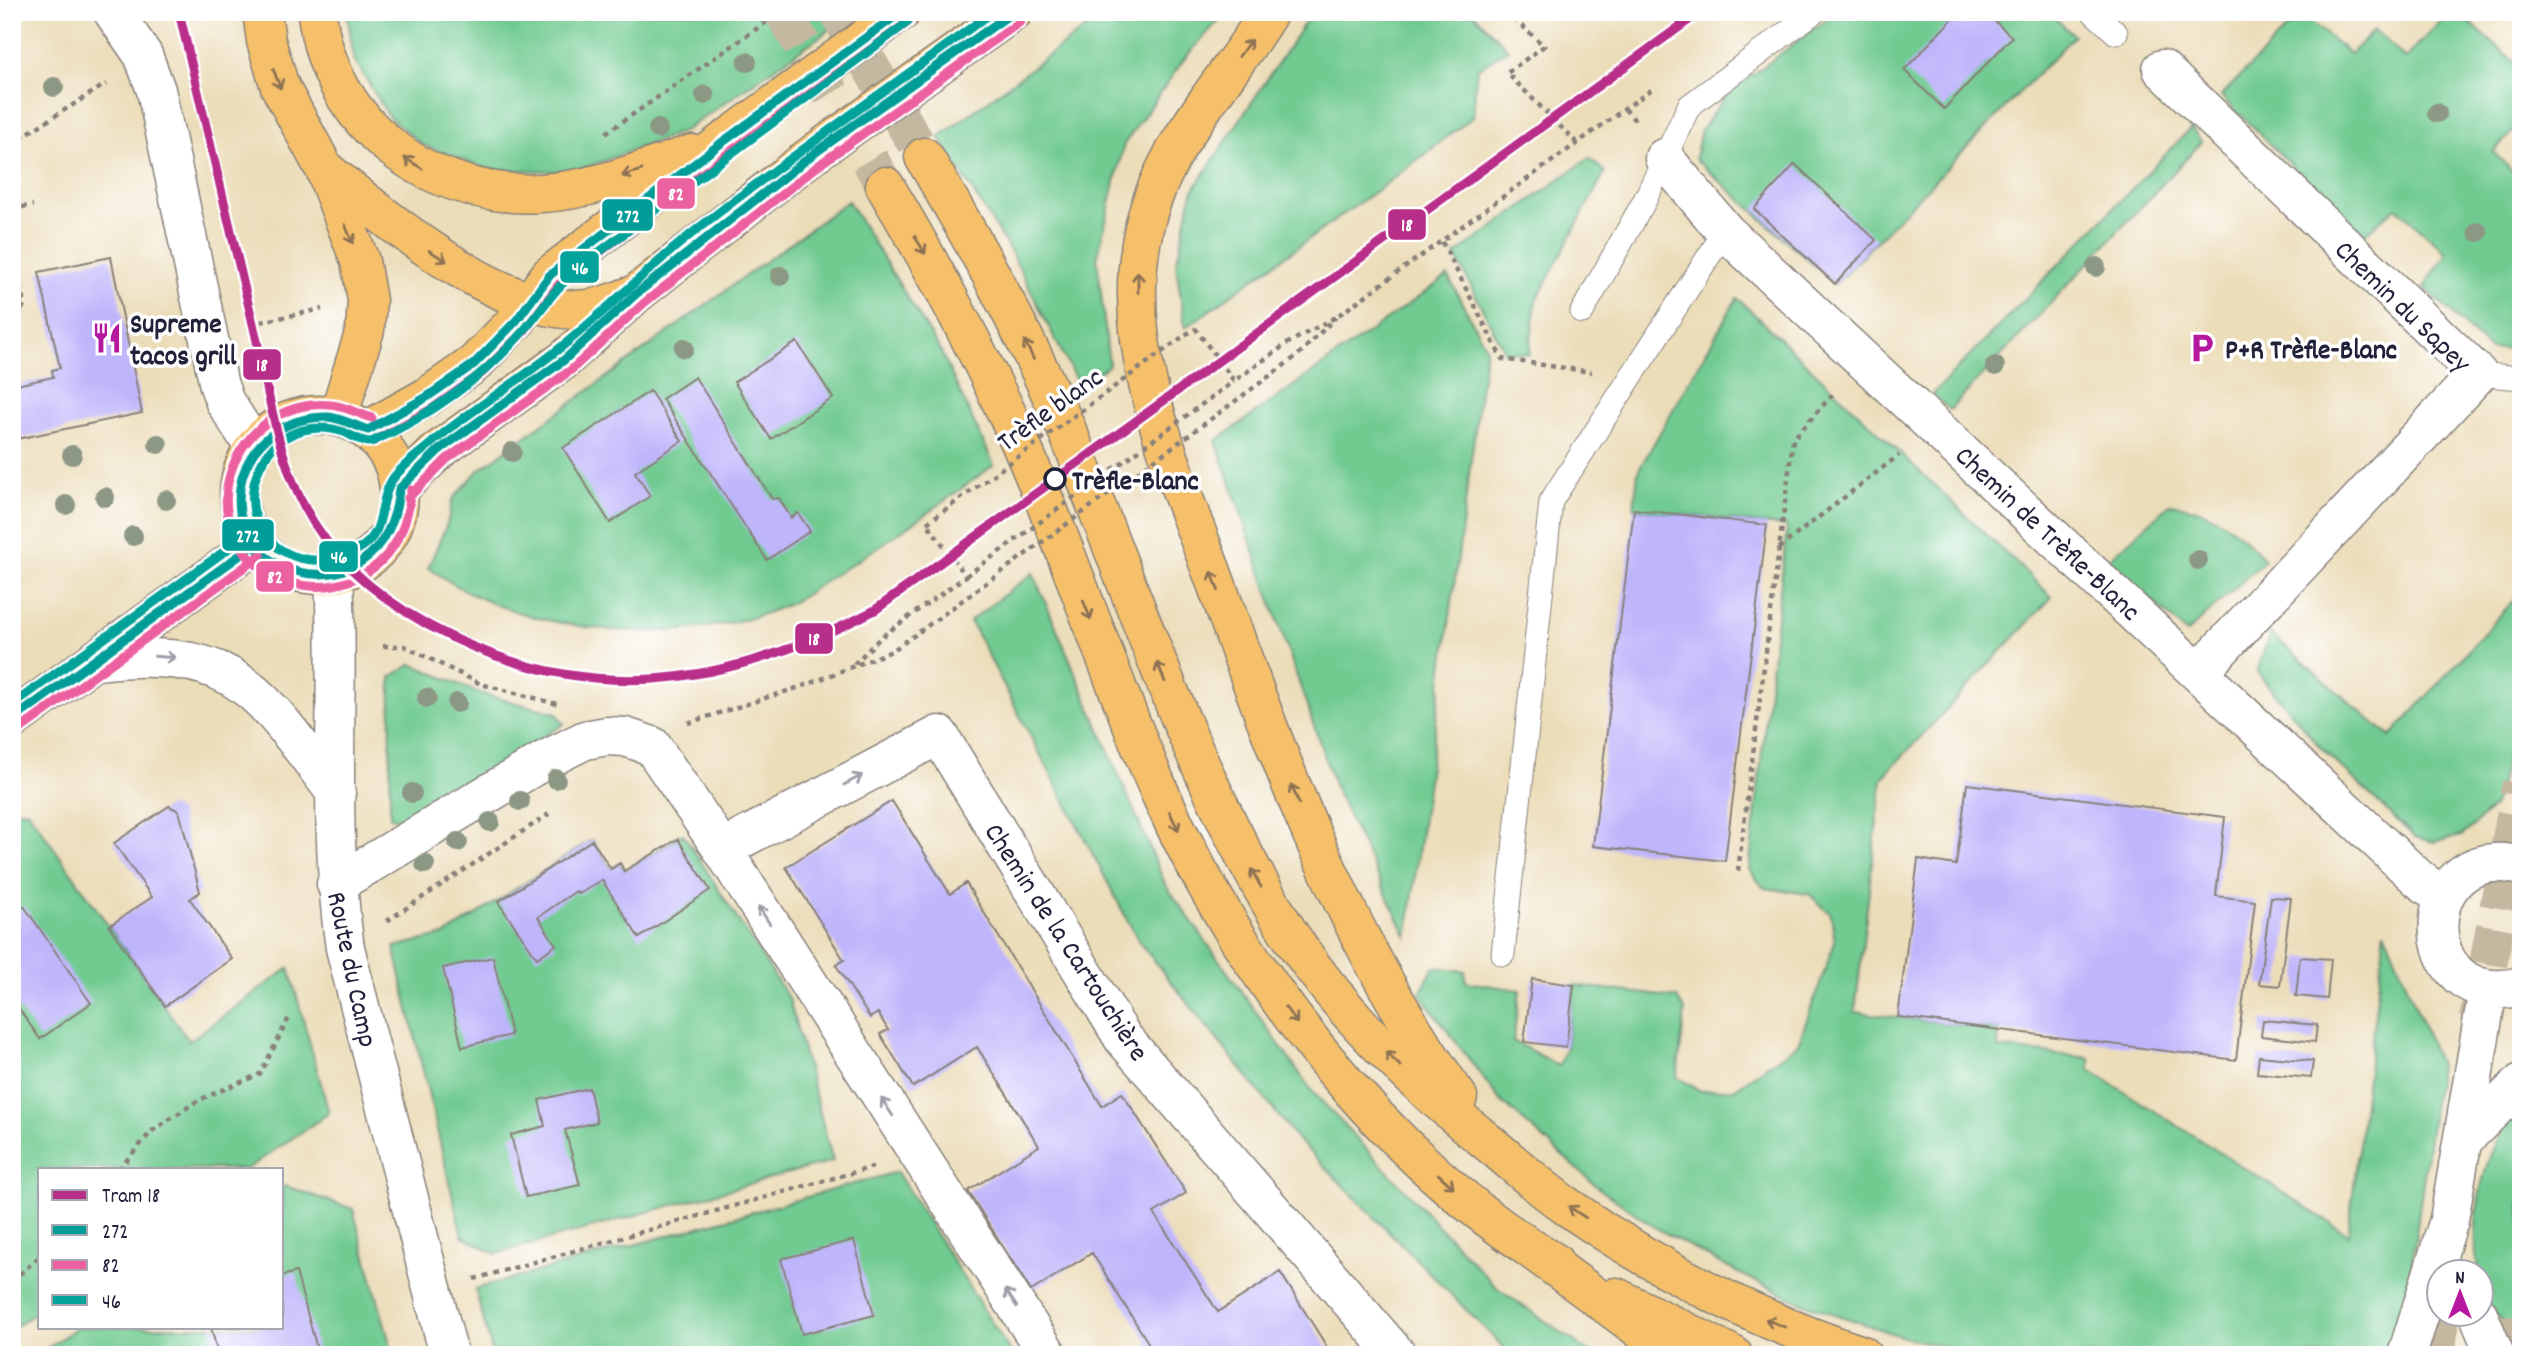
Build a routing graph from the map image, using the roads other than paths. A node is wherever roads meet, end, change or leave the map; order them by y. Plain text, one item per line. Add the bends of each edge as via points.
1 (262, 12) edge
2 (317, 12) edge
3 (901, 12) edge
4 (1013, 12) edge
5 (1269, 12) edge
6 (1814, 12) edge
7 (2092, 12) edge
8 (119, 16) edge
9 (2116, 33) dead end
10 (2162, 69) dead end
11 (720, 144) junction
12 (924, 157) tunnel mouth
13 (1664, 158) junction
14 (325, 170) junction
15 (886, 186) tunnel mouth
16 (1725, 232) junction
17 (636, 294) junction
18 (531, 301) junction
19 (1582, 312) dead end
20 (2478, 374) junction
21 (2521, 379) edge
22 (353, 423) junction
23 (255, 447) junction
24 (399, 489) junction
25 (254, 544) junction
26 (334, 573) junction
27 (97, 661) junction
28 (2199, 672) junction
29 (12, 720) edge
30 (336, 793) junction
31 (722, 849) junction
32 (2520, 862) edge
33 (336, 884) junction
34 (2443, 897) junction
35 (1503, 954) dead end
36 (2504, 987) edge
37 (2521, 1083) edge
38 (2463, 1140) junction
39 (1519, 1167) junction
40 (2449, 1220) junction
41 (1525, 1245) junction
42 (2458, 1258) edge
43 (2484, 1328) edge
44 (449, 1355) edge
45 (1048, 1355) edge
46 (1397, 1355) edge
47 (1675, 1355) edge
48 (1733, 1355) edge
49 (1862, 1355) edge
50 (2407, 1355) edge
51 (2495, 1355) edge

1 -> 14 main road via 279,87
11 -> 2 main road via 566,191 496,192 452,183 396,152 366,125 333,69
3 - 11 main road
4 - 17 main road via 816,152
39 -> 5 main road via 1434,1065 1363,946 1298,804 1255,692 1150,391 1142,351 1138,267 1155,190 1200,110
6 - 13 lane via 1689,106
7 - 9 lane
8 - 23 street via 143,55 156,90 219,386
10 - 20 street, Chemin du Sapey
11 - 18 main road via 550,275
39 -> 12 main road via 1455,1116 1371,1038 1270,903 1192,749 1059,412 989,267
13 - 16 street, Chemin de Trèfle-Blanc
13 - 19 lane via 1646,200
14 -> 18 main road via 433,254 481,281
14 -> 22 main road via 360,261 367,300
15 -> 41 main road via 951,298 1018,439 1160,793 1226,921 1290,1015 1366,1105 1454,1188
16 - 28 street, Chemin de Trèfle-Blanc
16 - 35 lane via 1552,501
17 - 18 main road via 594,308
17 - 24 main road via 564,360 439,450
18 - 22 main road via 474,364 427,397
20 - 21 lane
20 - 28 street, Chemin du Sapey
22 - 23 main road via 312,416 289,421
22 - 24 main road via 391,454
23 - 25 main road via 240,478 239,501 243,524
24 - 26 main road via 398,506 385,540 366,560
25 - 26 main road via 270,561 290,572 308,576
25 - 27 main road
26 - 30 street, Route du Camp
27 - 29 main road
27 -> 30 street via 170,657 224,673 261,698
28 - 34 street, Chemin de Trèfle-Blanc via 2418,879
30 - 33 street, Route du Camp
31 - 33 street via 652,746 607,736 585,740 543,761
45 -> 31 street
31 -> 46 street, Chemin de la Cartouchière via 939,735 1123,1038
32 - 34 street via 2475,867 2456,880
33 - 44 street, Route du Camp via 345,948
34 - 36 street via 2436,919 2438,943 2449,964 2466,981
36 - 38 street
37 - 38 street
38 - 40 street
49 -> 39 main road via 1769,1321 1679,1276 1562,1202
40 - 42 street
40 - 50 street
41 - 47 main road
41 - 48 main road via 1638,1309
43 - 51 street

